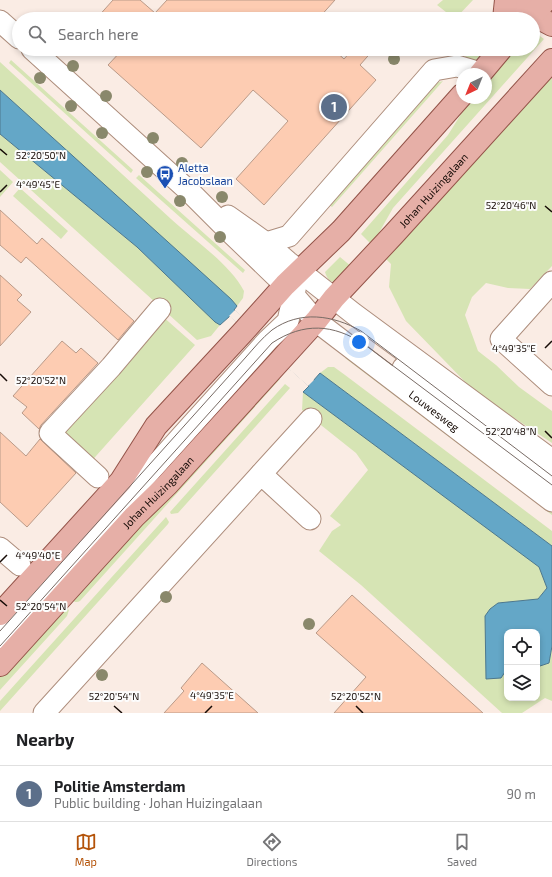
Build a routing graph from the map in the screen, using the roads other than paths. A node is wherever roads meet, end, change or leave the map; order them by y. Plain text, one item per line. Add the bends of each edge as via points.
1 (506, 0) edge
2 (515, 0) edge
3 (536, 11) edge
4 (505, 12) edge
5 (540, 14) edge
6 (0, 20) edge
7 (552, 25) edge
8 (12, 31) edge
9 (40, 56) edge
10 (495, 56) edge
11 (552, 60) edge
12 (463, 68) edge
13 (486, 68) edge
14 (456, 102) edge
15 (190, 192) junction
16 (266, 243) junction
17 (552, 282) edge
18 (293, 284) junction
19 (326, 308) junction
20 (160, 309) dead end
21 (270, 339) junction
22 (552, 385) edge
23 (311, 419) dead end
24 (552, 460) edge
25 (261, 474) junction
26 (98, 477) dead end
27 (552, 481) edge
28 (552, 501) edge
29 (310, 519) dead end
30 (0, 548) edge
31 (20, 565) dead end
32 (0, 614) edge
33 (0, 638) edge
34 (0, 665) edge
35 (44, 713) edge

1 - 4 main road
2 - 3 main road
5 - 7 main road
6 - 8 street
9 - 15 street
10 - 13 main road
11 - 19 main road, Johan Huizingalaan
12 - 16 street via 457,66 434,70 289,236
14 - 18 main road
15 - 16 street
15 - 18 street via 227,230
16 - 18 street
17 - 22 street via 501,339
18 - 19 street
18 - 19 street, Louwesweg
18 - 21 street, Johan Huizingalaan via 288,321
18 - 32 main road via 248,327 156,426 121,481
19 - 21 street
19 - 24 street, Louwesweg
19 - 27 street, Louwesweg via 332,324 358,334
19 - 28 street, Louwesweg
19 - 34 main road, Johan Huizingalaan via 168,485 134,517
20 - 26 street via 50,433
21 - 33 street, Johan Huizingalaan
23 - 25 street
25 - 29 street
25 - 35 street
30 - 31 street

